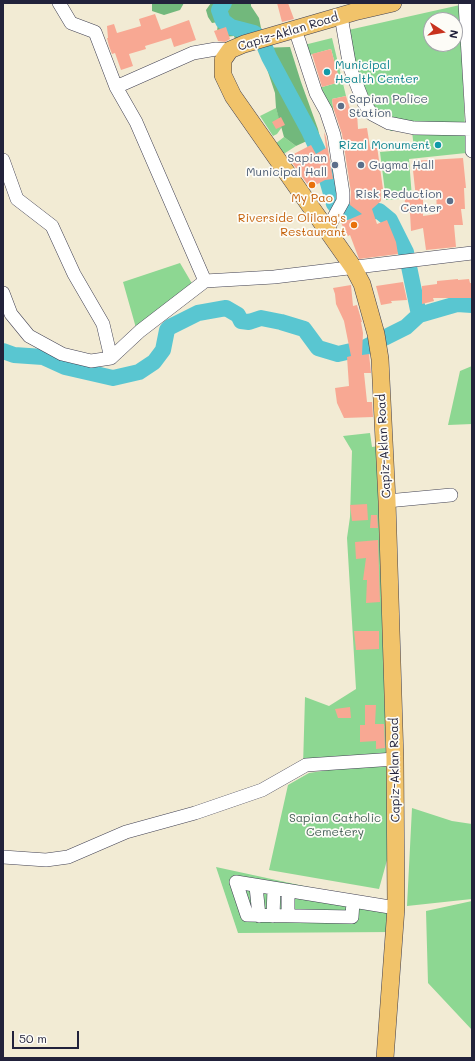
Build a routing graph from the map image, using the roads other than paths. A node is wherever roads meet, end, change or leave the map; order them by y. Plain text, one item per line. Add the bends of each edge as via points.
1 (59, 3) edge
2 (393, 3) edge
3 (465, 3) edge
4 (341, 16) junction
5 (294, 29) junction
6 (237, 47) junction
7 (116, 87) junction
8 (472, 120) edge
9 (472, 129) edge
10 (472, 136) edge
11 (472, 151) edge
12 (3, 160) edge
13 (330, 225) junction
14 (472, 253) edge
15 (353, 267) junction
16 (205, 281) junction
17 (3, 293) edge
18 (111, 358) junction
19 (451, 495) dead end
20 (387, 501) junction
21 (395, 759) junction
22 (3, 857) edge
23 (256, 886) junction
24 (274, 889) junction
25 (288, 891) junction
26 (305, 894) junction
27 (322, 896) junction
28 (336, 899) junction
29 (353, 901) junction
30 (396, 908) junction
31 (259, 916) junction
32 (273, 916) junction
33 (288, 916) junction
34 (303, 916) junction
35 (320, 917) junction
36 (334, 917) junction
37 (385, 1058) edge

1 - 7 street via 71,23 95,32
2 - 4 main road, Capiz-Aklan Road
3 - 8 street
4 - 5 main road, Capiz-Aklan Road
4 - 9 street via 350,68 364,103 372,114 389,123 414,128
5 - 6 main road, Capiz-Aklan Road
5 - 13 street via 316,93 326,111 334,135 343,201
6 - 7 street via 193,53
6 - 13 main road, Capiz-Aklan Road via 223,60 223,75 233,96
7 - 16 street via 136,122
10 - 11 street
12 - 18 street via 17,199 52,226 74,274 103,324
13 - 15 main road, Capiz-Aklan Road
14 - 15 street
15 - 16 street via 274,277
15 - 20 main road, Capiz-Aklan Road via 362,284 380,359
16 - 18 street via 140,331
17 - 18 street via 12,314 29,336 62,354 91,361
19 - 20 street
20 - 21 main road, Capiz-Aklan Road
21 - 22 street via 306,766 262,790 195,813 126,832 68,857 46,860
21 - 30 main road, Capiz-Aklan Road
23 - 24 street
23 - 31 street
23 - 31 street via 236,882 247,915
24 - 25 street
24 - 32 street
25 - 26 street
25 - 33 street
26 - 27 street
26 - 34 street
27 - 28 street
27 - 35 street
28 - 29 street
28 - 36 street
29 - 30 street
29 - 36 street via 352,917
30 - 37 main road, Capiz-Aklan Road
31 - 32 street
32 - 33 street
33 - 34 street
34 - 35 street
35 - 36 street

